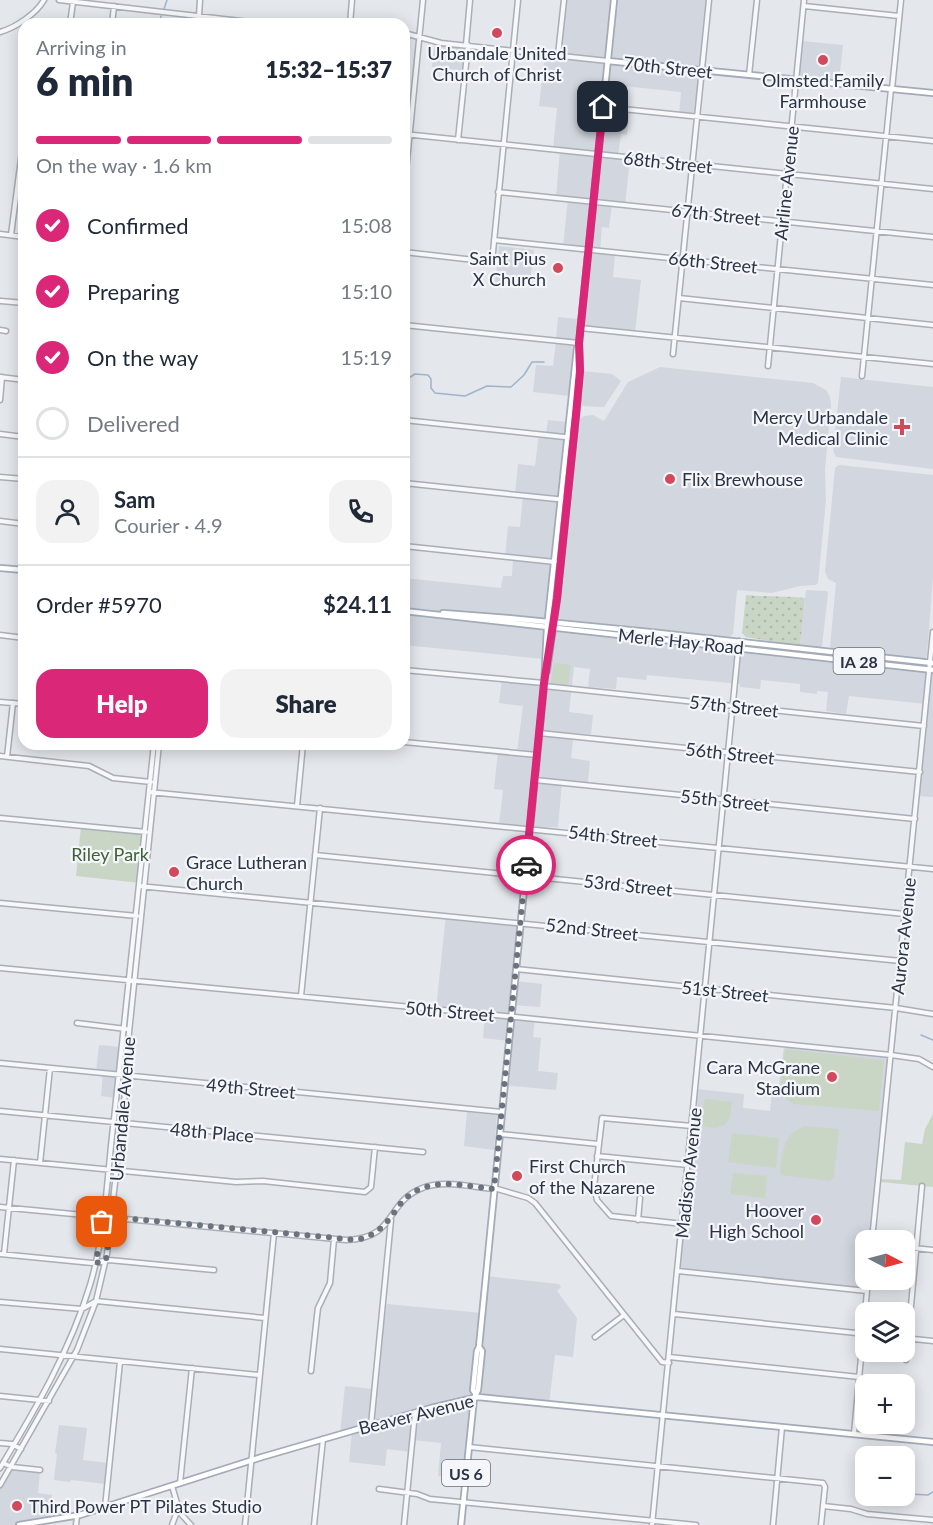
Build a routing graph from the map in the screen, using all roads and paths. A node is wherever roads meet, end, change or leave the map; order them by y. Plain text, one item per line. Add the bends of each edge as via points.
1 (44, 0) edge
2 (59, 0) edge
3 (200, 0) edge
4 (352, 0) edge
5 (423, 0) edge
6 (470, 0) edge
7 (518, 0) edge
8 (564, 0) edge
9 (614, 0) edge
10 (709, 0) edge
11 (757, 0) edge
12 (804, 0) edge
13 (901, 0) edge
14 (72, 2) junction
15 (114, 6) junction
16 (804, 6) junction
17 (29, 15) junction
18 (200, 16) junction
19 (899, 16) junction
20 (25, 18) edge
21 (29, 18) edge
22 (71, 18) edge
23 (113, 18) edge
24 (217, 18) edge
25 (350, 18) edge
26 (18, 23) edge
27 (0, 32) edge
28 (410, 35) edge
29 (419, 37) junction
30 (467, 45) junction
31 (513, 50) junction
32 (558, 55) junction
33 (608, 61) junction
34 (702, 70) junction
35 (749, 75) junction
36 (796, 80) junction
37 (891, 89) junction
38 (933, 93) edge
39 (410, 104) edge
40 (603, 107) junction
41 (697, 117) junction
42 (792, 127) junction
43 (410, 134) edge
44 (886, 137) junction
45 (458, 140) junction
46 (933, 141) edge
47 (503, 145) junction
48 (598, 154) junction
49 (692, 164) junction
50 (787, 174) junction
51 (882, 184) junction
52 (933, 189) edge
53 (18, 191) edge
54 (498, 192) junction
55 (593, 201) junction
56 (688, 211) junction
57 (782, 221) junction
58 (877, 231) junction
59 (0, 234) edge
60 (11, 236) junction
61 (18, 237) edge
62 (933, 237) edge
63 (494, 240) junction
64 (588, 250) junction
65 (410, 253) edge
66 (683, 259) junction
67 (777, 269) junction
68 (872, 279) junction
69 (933, 285) edge
70 (679, 298) junction
71 (1, 301) edge
72 (18, 302) edge
73 (773, 308) junction
74 (868, 318) junction
75 (933, 325) edge
76 (410, 326) edge
77 (580, 328) junction
78 (0, 330) edge
79 (6, 331) dead end
80 (675, 337) junction
81 (579, 343) junction
82 (770, 347) junction
83 (673, 354) dead end
84 (864, 357) junction
85 (933, 364) edge
86 (768, 366) dead end
87 (862, 376) dead end
88 (1, 377) edge
89 (18, 379) edge
90 (0, 400) edge
91 (410, 421) edge
92 (0, 434) edge
93 (18, 436) edge
94 (571, 437) junction
95 (0, 477) edge
96 (18, 478) edge
97 (410, 484) edge
98 (563, 500) junction
99 (0, 521) edge
100 (18, 523) edge
101 (410, 547) edge
102 (558, 562) junction
103 (0, 568) edge
104 (18, 570) edge
105 (410, 612) edge
106 (547, 625) junction
107 (554, 625) junction
108 (933, 632) edge
109 (0, 635) edge
110 (18, 637) edge
111 (739, 641) junction
112 (740, 648) junction
113 (931, 663) edge
114 (931, 669) edge
115 (410, 671) edge
116 (544, 685) junction
117 (0, 702) edge
118 (13, 703) junction
119 (18, 703) edge
120 (734, 706) junction
121 (924, 726) junction
122 (539, 733) junction
123 (410, 743) edge
124 (154, 750) edge
125 (158, 750) edge
126 (302, 750) edge
127 (729, 752) junction
128 (537, 754) junction
129 (0, 756) edge
130 (6, 757) junction
131 (920, 772) junction
132 (535, 780) junction
133 (152, 782) junction
134 (151, 792) junction
135 (724, 800) junction
136 (297, 806) junction
137 (320, 808) junction
138 (0, 818) edge
139 (915, 819) junction
140 (530, 828) junction
141 (147, 832) junction
142 (720, 847) junction
143 (315, 855) junction
144 (910, 866) junction
145 (933, 869) edge
146 (525, 875) junction
147 (142, 886) junction
148 (715, 894) junction
149 (311, 902) junction
150 (0, 903) edge
151 (905, 914) junction
152 (139, 916) junction
153 (521, 922) junction
154 (710, 941) junction
155 (901, 961) junction
156 (0, 968) edge
157 (516, 969) junction
158 (132, 980) junction
159 (706, 989) junction
160 (301, 996) junction
161 (896, 1008) junction
162 (933, 1014) edge
163 (511, 1016) junction
164 (77, 1023) dead end
165 (127, 1029) junction
166 (701, 1036) junction
167 (891, 1055) junction
168 (0, 1063) edge
169 (50, 1068) junction
170 (933, 1068) edge
171 (120, 1075) junction
172 (127, 1075) junction
173 (0, 1111) edge
174 (502, 1112) junction
175 (45, 1115) junction
176 (113, 1122) junction
177 (122, 1123) junction
178 (692, 1126) junction
179 (500, 1134) junction
180 (598, 1144) junction
181 (375, 1148) junction
182 (423, 1152) dead end
183 (597, 1156) junction
184 (0, 1159) edge
185 (14, 1160) junction
186 (40, 1162) junction
187 (688, 1165) junction
188 (108, 1169) junction
189 (117, 1170) junction
190 (922, 1186) dead end
191 (494, 1188) junction
192 (640, 1198) dead end
193 (0, 1206) edge
194 (9, 1207) junction
195 (103, 1216) junction
196 (112, 1217) junction
197 (391, 1219) junction
198 (638, 1220) junction
199 (682, 1224) junction
200 (380, 1230) junction
201 (873, 1230) edge
202 (274, 1233) junction
203 (390, 1234) junction
204 (334, 1239) junction
205 (916, 1248) junction
206 (933, 1250) edge
207 (2, 1254) edge
208 (106, 1260) junction
209 (96, 1263) junction
210 (214, 1270) dead end
211 (678, 1271) junction
212 (867, 1291) joint
213 (96, 1301) junction
214 (0, 1302) edge
215 (866, 1302) edge
216 (910, 1302) edge
217 (82, 1309) junction
218 (674, 1314) junction
219 (624, 1315) junction
220 (265, 1318) junction
221 (855, 1333) edge
222 (595, 1337) dead end
223 (915, 1339) edge
224 (933, 1341) edge
225 (0, 1349) edge
226 (63, 1356) junction
227 (73, 1357) junction
228 (669, 1357) junction
229 (120, 1361) junction
230 (669, 1363) junction
231 (192, 1368) junction
232 (311, 1371) dead end
233 (259, 1375) junction
234 (855, 1377) edge
235 (474, 1395) junction
236 (0, 1396) edge
237 (39, 1400) junction
238 (49, 1401) junction
239 (416, 1413) junction
240 (663, 1415) junction
241 (855, 1423) edge
242 (371, 1425) junction
243 (782, 1427) junction
244 (854, 1434) junction
245 (323, 1439) junction
246 (933, 1442) edge
247 (0, 1443) edge
248 (14, 1445) junction
249 (469, 1447) junction
250 (21, 1449) junction
251 (251, 1460) junction
252 (3, 1463) junction
253 (658, 1466) junction
254 (10, 1467) junction
255 (0, 1468) edge
256 (40, 1470) dead end
257 (777, 1478) junction
258 (180, 1483) junction
259 (0, 1485) edge
260 (172, 1486) junction
261 (379, 1489) dead end
262 (407, 1492) junction
263 (463, 1502) junction
264 (823, 1506) junction
265 (105, 1507) junction
266 (178, 1509) junction
267 (77, 1516) junction
268 (933, 1520) edge
269 (653, 1523) edge
270 (19, 1525) edge
271 (76, 1525) edge
272 (172, 1525) edge
273 (191, 1525) edge
274 (244, 1525) edge
275 (314, 1525) edge
276 (404, 1525) edge
277 (461, 1525) edge
278 (696, 1525) edge
279 (773, 1525) edge
280 (821, 1525) edge

1 - 17 street
2 - 14 street
3 - 18 street
4 - 25 street
5 - 29 street
6 - 30 street
7 - 31 street
8 - 32 street
9 - 33 main road
10 - 34 street
11 - 35 street
12 - 16 street, Airline Avenue
13 - 19 street
14 - 15 street
14 - 22 street
15 - 18 street
15 - 23 street
16 - 19 street
16 - 36 street, Airline Avenue
17 - 20 street
17 - 21 street
18 - 24 street
19 - 37 street
26 - 27 street
28 - 29 street, 70th Street
29 - 30 street, 70th Street
29 - 39 street
30 - 31 street, 70th Street
30 - 45 street
31 - 32 street, 70th Street
31 - 47 street
32 - 33 street, 70th Street
33 - 34 main road, 70th Street
33 - 40 main road
34 - 35 main road, 70th Street
34 - 41 street
35 - 36 main road, 70th Street
36 - 37 main road, 70th Street
36 - 42 street, Airline Avenue
37 - 38 main road, 70th Street
37 - 44 street
40 - 41 street
40 - 48 main road
41 - 42 street
41 - 49 street
42 - 44 street
42 - 50 street, Airline Avenue
43 - 45 street, 68th Street
44 - 46 street
44 - 51 street
45 - 47 street, 68th Street
47 - 48 street, 68th Street
47 - 54 street
48 - 49 street, 68th Street
48 - 55 main road
49 - 50 street, 68th Street
49 - 56 street
50 - 51 street, 68th Street
50 - 57 street, Airline Avenue
51 - 52 street, 68th Street
51 - 58 street
53 - 60 street
54 - 55 street, 67th Street
54 - 63 street
55 - 56 street, 67th Street
55 - 64 main road
56 - 57 street, 67th Street
56 - 66 street
57 - 58 street, 67th Street
57 - 67 street, Airline Avenue
58 - 62 street, 67th Street
58 - 68 street
59 - 60 street
60 - 61 street
63 - 64 street, 66th Street
63 - 65 street via 492,262
64 - 66 street, 66th Street
64 - 77 main road
66 - 67 street, 66th Street
66 - 70 street
67 - 68 street, 66th Street
67 - 73 street, Airline Avenue
68 - 69 street, 66th Street
68 - 74 street
70 - 73 street
70 - 80 street
71 - 72 street
73 - 74 street
73 - 82 street, Airline Avenue
74 - 75 street
74 - 84 street
76 - 81 street
77 - 80 street
77 - 81 main road
78 - 79 street
80 - 82 street
80 - 83 street
81 - 94 main road via 580,371
82 - 84 street
82 - 86 street, Airline Avenue
84 - 85 street
84 - 87 street
88 - 89 street
88 - 90 street
91 - 94 street
92 - 93 street
94 - 98 main road
95 - 96 street
97 - 98 street
98 - 102 main road
99 - 100 street
101 - 102 street
102 - 106 main road
102 - 107 main road
103 - 104 main road
105 - 106 main road, Merle Hay Road
106 - 107 main road, Merle Hay Road
106 - 116 main road, US 6
107 - 111 main road, Merle Hay Road / IA 28
107 - 112 main road, Merle Hay Road / IA 28
107 - 116 main road, US 6
108 - 113 street, Aurora Avenue
109 - 110 street
111 - 112 street, Madison Avenue
111 - 113 main road, Merle Hay Road / IA 28
112 - 114 main road, Merle Hay Road / IA 28
112 - 120 street, Madison Avenue
113 - 114 street, Aurora Avenue
114 - 121 street, Aurora Avenue
115 - 116 street, 57th Street
116 - 120 street, 57th Street
116 - 122 main road, US 6
117 - 118 street
118 - 119 street
118 - 130 street
120 - 121 street, 57th Street
120 - 127 street, Madison Avenue
121 - 131 street, Aurora Avenue
122 - 127 street, 56th Street
122 - 128 main road, US 6
123 - 128 street
124 - 133 street, Urbandale Avenue
125 - 133 street, Urbandale Avenue
126 - 136 street
127 - 131 street, 56th Street
127 - 135 street, Madison Avenue
128 - 132 main road, US 6
129 - 130 street
130 - 133 street via 89,765 113,778
131 - 139 street, Aurora Avenue
132 - 135 street, 55th Street
132 - 140 main road, US 6
133 - 134 street, Urbandale Avenue
134 - 136 street, 54th Street
134 - 141 street, Urbandale Avenue
135 - 139 street, 55th Street
135 - 142 street, Madison Avenue
136 - 137 street, 54th Street
137 - 140 street, 54th Street
137 - 143 street
138 - 141 street
139 - 144 street, Aurora Avenue
140 - 142 street, 54th Street
140 - 146 main road, US 6
141 - 147 street, Urbandale Avenue
142 - 144 street, 54th Street
142 - 148 street, Madison Avenue
143 - 146 street, 53rd Street
143 - 149 street
144 - 145 street, 54th Street
144 - 151 street, Aurora Avenue
146 - 148 street, 53rd Street
146 - 153 main road, US 6
147 - 149 street, 52nd Street
147 - 152 street, Urbandale Avenue
148 - 151 street, 53rd Street
148 - 154 street, Madison Avenue
149 - 153 street, 52nd Street
149 - 160 street
150 - 152 street
151 - 155 street, Aurora Avenue
152 - 158 street, Urbandale Avenue
153 - 154 street, 52nd Street
153 - 157 main road, US 6
154 - 155 street, 52nd Street
154 - 159 street, Madison Avenue
155 - 161 street, Aurora Avenue
156 - 158 street, 50th Street
157 - 159 street, 51st Street
157 - 163 main road, US 6
158 - 160 street, 50th Street
158 - 165 street, Urbandale Avenue
159 - 161 street, 51st Street
159 - 166 street, Madison Avenue
160 - 163 street, 50th Street
161 - 162 street, 51st Street
161 - 167 street, Aurora Avenue
163 - 166 street, 50th Street
163 - 174 main road, US 6
164 - 165 street
165 - 171 street, Urbandale Avenue
165 - 172 street, Urbandale Avenue
166 - 167 street, 50th Street
166 - 178 street, Madison Avenue
167 - 170 street, 50th Street via 919,1059
167 - 201 street, Aurora Avenue
168 - 169 street, 49th Street
169 - 171 street, 49th Street
169 - 175 street
171 - 172 street, 49th Street
171 - 176 street, Urbandale Avenue
172 - 174 street, 49th Street
172 - 177 street, Urbandale Avenue
173 - 175 street, 48th Place
174 - 179 main road, US 6
175 - 176 street, 48th Place
175 - 186 street
176 - 177 street, 48th Place
176 - 188 street, Urbandale Avenue
177 - 181 street, 48th Place
177 - 189 street, Urbandale Avenue
178 - 180 street via 604,1117 600,1120
178 - 187 street, Madison Avenue
179 - 180 street
179 - 191 main road, US 6
180 - 183 street
181 - 182 street, 48th Place
181 - 189 street via 371,1187 365,1192
183 - 187 street
183 - 198 street via 597,1200 611,1216
184 - 185 street
185 - 186 street
185 - 194 street
186 - 188 street
187 - 199 street, Madison Avenue
188 - 189 street
188 - 195 street, Urbandale Avenue
189 - 196 street, Urbandale Avenue
190 - 205 street
191 - 197 street via 422,1188 404,1200
191 - 219 street via 535,1203
191 - 235 main road, US 6
192 - 198 street
193 - 194 street
194 - 195 street
194 - 207 street
195 - 196 street
195 - 209 street, Urbandale Avenue
196 - 202 street
196 - 208 street, Urbandale Avenue
197 - 200 street
197 - 203 street
198 - 199 street
199 - 211 street, Madison Avenue
200 - 203 street
200 - 204 street via 357,1240
202 - 204 street
202 - 220 street
203 - 242 street
204 - 232 street via 330,1283 318,1308
205 - 206 street
205 - 216 street
207 - 209 street
208 - 209 street
208 - 210 street
208 - 213 street, Urbandale Avenue
209 - 217 street, Urbandale Avenue
211 - 212 street
211 - 218 street, Madison Avenue
212 - 215 street
213 - 217 street
213 - 220 street
213 - 227 street, Urbandale Avenue
214 - 217 street
217 - 226 street, Urbandale Avenue
218 - 221 street
218 - 228 street, Madison Avenue
219 - 222 street
219 - 230 street via 660,1360
220 - 233 street
223 - 224 street
225 - 226 street
226 - 227 street
226 - 237 street, Urbandale Avenue
227 - 229 street
227 - 238 street, Urbandale Avenue
228 - 230 street, Madison Avenue
228 - 234 street
229 - 231 street
229 - 265 street
230 - 240 street, Madison Avenue
231 - 233 street
231 - 258 street
233 - 251 street
235 - 239 main road, Beaver Avenue
235 - 240 main road, Beaver Avenue
235 - 249 main road, US 6
236 - 237 street
237 - 238 street
237 - 248 street, Urbandale Avenue
238 - 250 street, Urbandale Avenue
239 - 242 main road, Beaver Avenue
239 - 262 street
240 - 243 main road, Beaver Avenue
240 - 253 street, Madison Avenue
241 - 244 street
242 - 245 main road, Beaver Avenue
243 - 244 main road, Beaver Avenue
243 - 257 street
244 - 246 main road, Beaver Avenue
245 - 251 main road, Beaver Avenue
245 - 275 street
247 - 248 street
248 - 250 street
248 - 252 street, Urbandale Avenue
249 - 253 street
249 - 263 main road, US 6
250 - 254 street, Urbandale Avenue
251 - 258 main road, Beaver Avenue
251 - 274 street
252 - 254 street
252 - 255 street, Urbandale Avenue
253 - 257 street
253 - 269 street, Madison Avenue
254 - 256 street
254 - 259 street, Urbandale Avenue
257 - 264 street via 824,1484
257 - 279 street
258 - 260 main road, Beaver Avenue
260 - 265 main road, Beaver Avenue
260 - 266 street
261 - 262 street
262 - 263 street
262 - 276 street
263 - 269 street
263 - 277 main road, US 6
264 - 268 street
264 - 280 street
265 - 267 main road, Beaver Avenue
266 - 272 street
266 - 273 street
267 - 270 main road, Beaver Avenue
267 - 271 street
269 - 278 street

